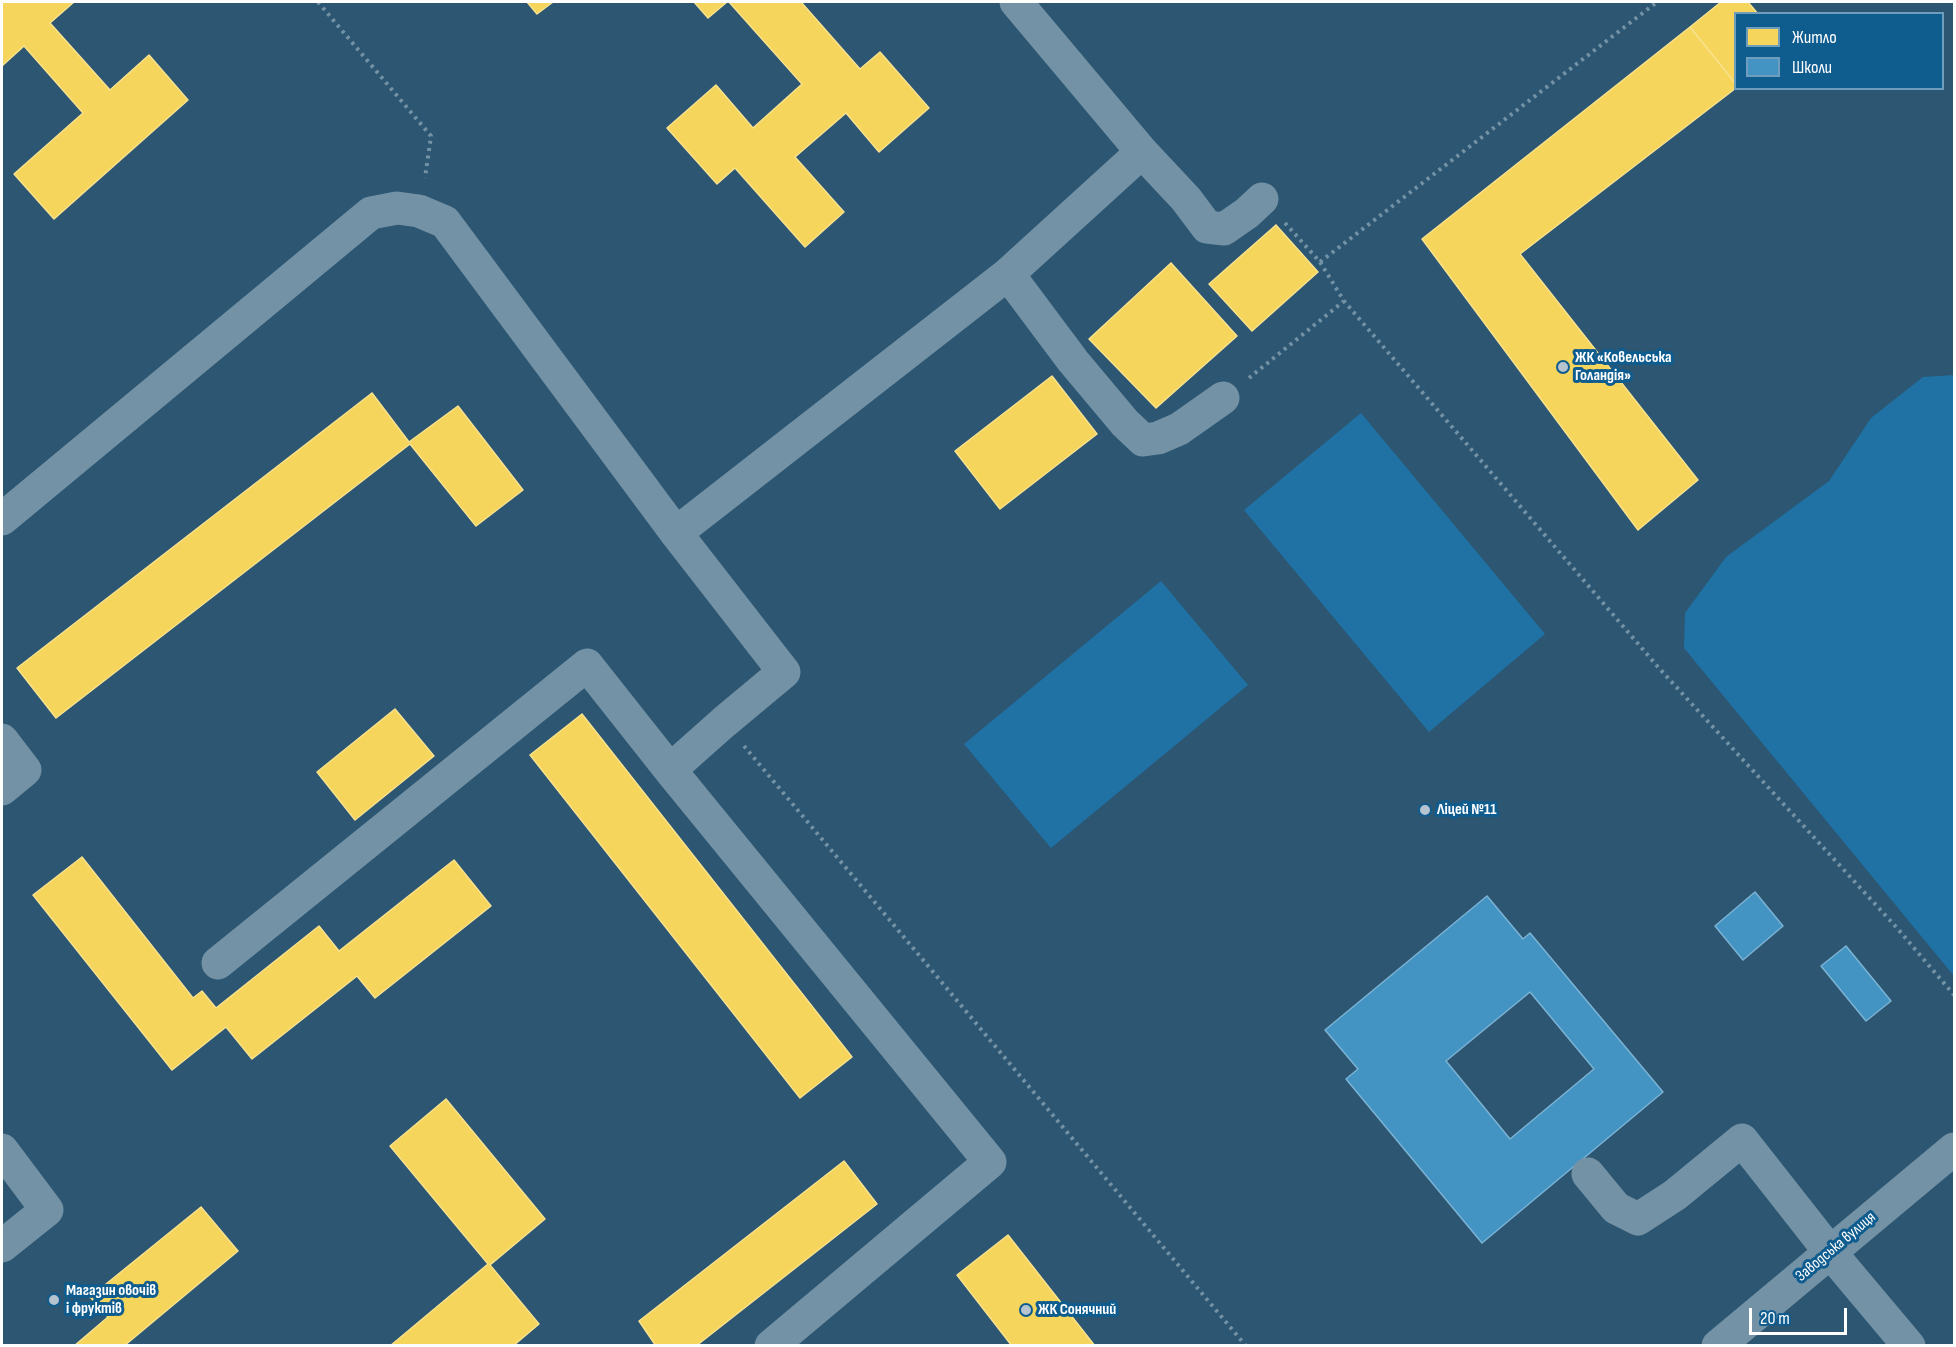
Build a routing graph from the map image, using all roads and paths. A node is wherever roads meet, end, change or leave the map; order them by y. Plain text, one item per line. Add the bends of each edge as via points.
1 (318, 2) edge
2 (1016, 2) edge
3 (1657, 2) edge
4 (1142, 152) junction
5 (1262, 199) joint
6 (419, 211) junction
7 (1320, 262) junction
8 (1008, 274) junction
9 (1344, 301) junction
10 (1223, 398) joint
11 (2, 519) edge
12 (676, 533) junction
13 (724, 722) junction
14 (2, 740) edge
15 (670, 770) junction
16 (2, 789) edge
17 (218, 963) dead end
18 (1954, 995) edge
19 (1954, 1149) edge
20 (2, 1150) edge
21 (1588, 1174) dead end
22 (2, 1245) edge
23 (1830, 1252) junction
24 (771, 1346) edge
25 (1246, 1346) edge
26 (1718, 1346) edge
27 (1909, 1346) edge

1 - 6 path via 431,136
2 - 4 street
3 - 7 path
4 - 5 street via 1207,227 1224,229
4 - 8 street
5 - 7 path
6 - 11 street via 397,208 371,213
6 - 12 street via 446,222
7 - 9 path
8 - 10 street via 1073,361 1143,440 1179,429
8 - 12 street
9 - 10 path
9 - 18 path via 1658,667
12 - 13 street via 784,672
13 - 15 street
13 - 25 path
14 - 16 street via 25,770
15 - 17 street via 587,665
15 - 24 street via 990,1162
19 - 23 street, Заводська вулиця
20 - 22 street via 48,1210
21 - 23 street via 1616,1208 1638,1219 1675,1195 1742,1140
23 - 26 street, Заводська вулиця
23 - 27 street

